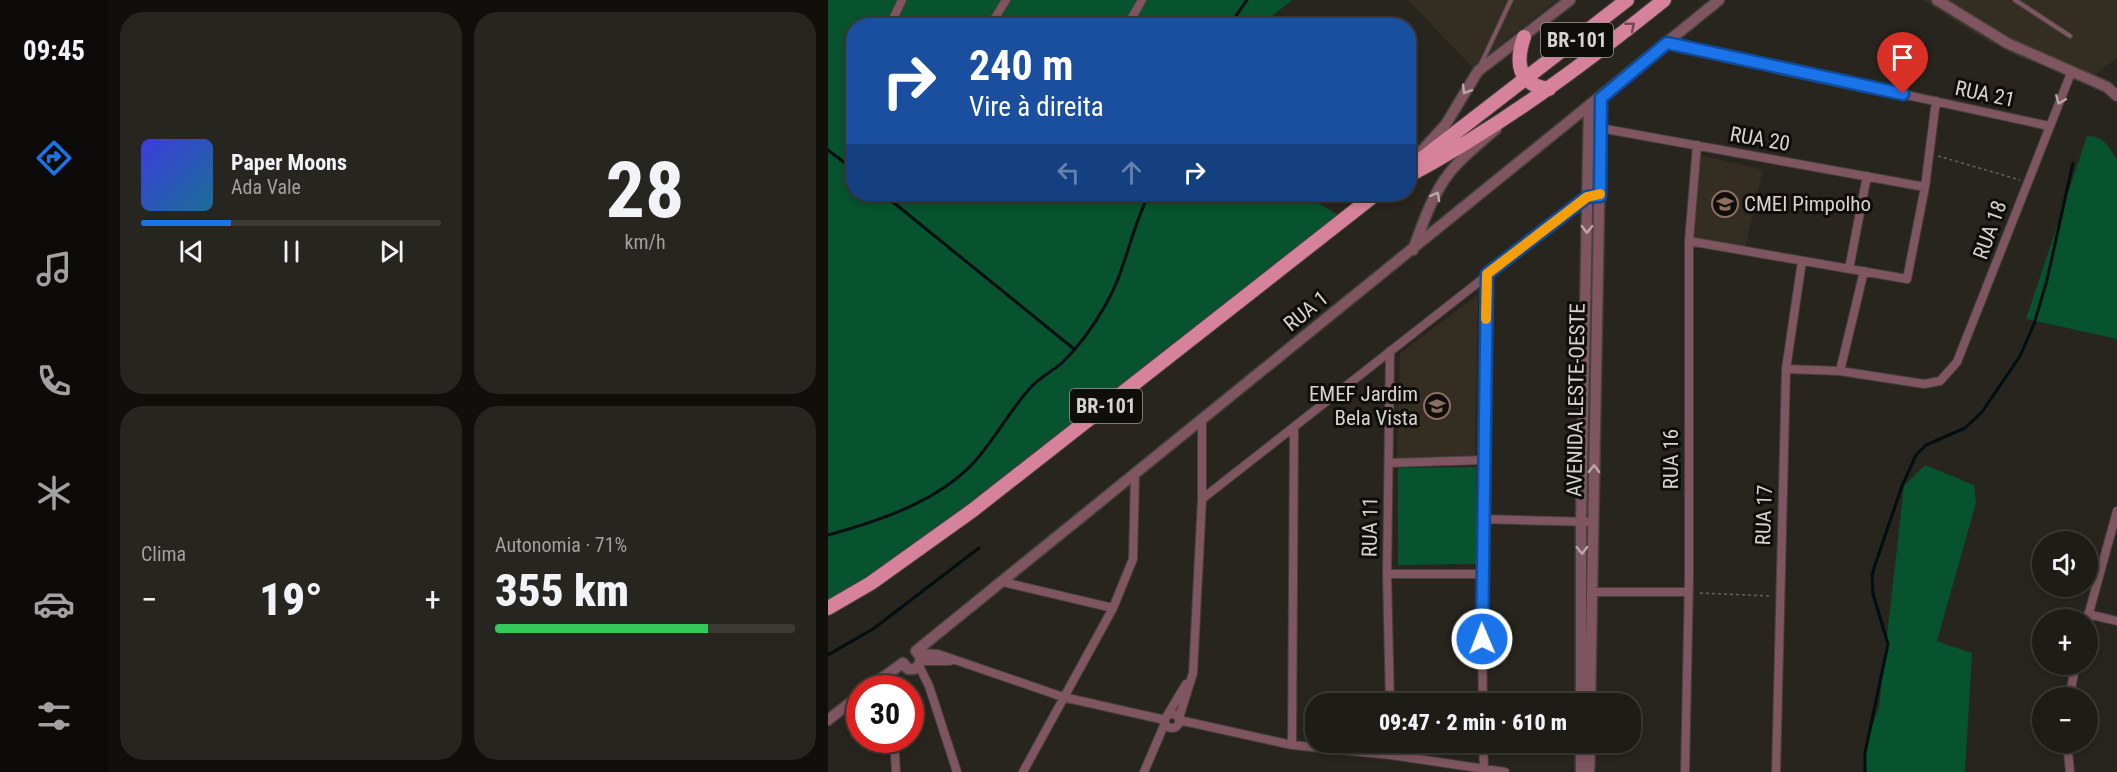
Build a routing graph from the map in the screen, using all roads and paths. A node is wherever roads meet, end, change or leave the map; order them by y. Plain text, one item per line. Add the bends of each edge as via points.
1 (902, 0) edge
2 (1006, 0) edge
3 (1142, 0) edge
4 (1511, 0) edge
5 (1570, 0) edge
6 (1627, 0) edge
7 (1664, 0) edge
8 (1719, 0) edge
9 (1937, 0) edge
10 (2015, 0) edge
11 (893, 18) edge
12 (995, 18) edge
13 (1132, 18) edge
14 (2070, 36) dead end
15 (1524, 37) junction
16 (1667, 43) junction
17 (1478, 71) junction
18 (2071, 73) junction
19 (1527, 80) junction
20 (1549, 89) junction
21 (2117, 96) edge
22 (1601, 98) junction
23 (1936, 101) junction
24 (1521, 107) junction
25 (1589, 108) junction
26 (1589, 126) junction
27 (2049, 126) junction
28 (1602, 128) junction
29 (1697, 145) junction
30 (1929, 153) junction
31 (1416, 159) edge
32 (1416, 162) edge
33 (1416, 172) edge
34 (1867, 176) junction
35 (2026, 182) junction
36 (1925, 187) junction
37 (1600, 196) junction
38 (1587, 197) junction
39 (1367, 201) edge
40 (1689, 241) junction
41 (1413, 250) junction
42 (1802, 261) junction
43 (1849, 269) junction
44 (1864, 271) junction
45 (1487, 274) junction
46 (1390, 351) junction
47 (1786, 369) junction
48 (1840, 371) junction
49 (1202, 421) junction
50 (1294, 429) junction
51 (1483, 460) junction
52 (1389, 463) junction
53 (1135, 475) junction
54 (1202, 499) junction
55 (2117, 511) edge
56 (1482, 519) junction
57 (1581, 522) junction
58 (1593, 522) junction
59 (1387, 574) junction
60 (1481, 574) junction
61 (1003, 582) junction
62 (1593, 592) junction
63 (1688, 592) junction
64 (1780, 597) junction
65 (828, 608) edge
66 (1113, 608) junction
67 (2089, 609) edge
68 (2098, 618) edge
69 (2117, 621) edge
70 (918, 660) junction
71 (903, 663) junction
72 (889, 674) edge
73 (1390, 693) edge
74 (1483, 693) edge
75 (1581, 693) edge
76 (1590, 693) edge
77 (1063, 696) junction
78 (846, 706) edge
79 (828, 720) edge
80 (1173, 721) junction
81 (1293, 745) junction
82 (895, 753) edge
83 (1483, 753) edge
84 (1581, 753) edge
85 (1590, 753) edge
86 (2068, 753) edge
87 (1391, 755) joint
88 (1484, 769) junction
89 (896, 772) edge
90 (957, 772) edge
91 (1023, 772) edge
92 (1144, 772) edge
93 (1504, 772) edge
94 (1581, 772) edge
95 (1590, 772) edge
96 (1685, 772) edge
97 (1776, 772) edge
98 (2070, 772) edge

1 - 11 street
2 - 12 street
3 - 13 street
4 - 17 lane
5 - 15 street
6 - 19 main road, BR-101
20 -> 7 main road
8 - 16 street, RUA 1
9 - 18 street via 2007,43
10 - 14 lane
15 - 17 street
15 - 19 main road via 1518,66
16 - 22 street, RUA 1
16 - 23 street, RUA 21
17 -> 31 street via 1446,124
18 - 21 street via 2107,87
18 -> 27 street, RUA 18
19 - 20 main road via 1536,87
19 - 32 main road, BR-101
20 - 24 main road
22 - 25 street, RUA 1
22 - 28 street, AVENIDA LESTE-OESTE
23 - 27 street, RUA 21
23 - 30 street
24 - 33 main road
41 -> 24 street via 1429,209 1456,164
25 - 26 street, AVENIDA LESTE-OESTE
25 - 41 street, RUA 1
26 - 28 street, RUA 20
26 - 38 street, AVENIDA LESTE-OESTE
27 - 35 street, RUA 18
28 - 29 street, RUA 20
28 - 37 street, AVENIDA LESTE-OESTE
29 - 34 street, RUA 20
29 - 40 street, RUA 16
30 - 35 path
30 - 36 street
34 - 36 street, RUA 20
34 - 43 street
35 - 48 street, RUA 18 via 1957,362 1940,381 1924,384
36 - 44 street via 1907,279
37 - 38 street
58 -> 37 street, AVENIDA LESTE-OESTE
38 - 45 street
38 -> 57 street, AVENIDA LESTE-OESTE
39 - 65 main road, BR-101 via 973,510 871,583
40 - 42 street
40 - 63 street, RUA 16
41 - 49 street, RUA 1
42 - 43 street
42 - 47 street, RUA 17
43 - 44 street
44 - 48 street
45 - 46 street
45 - 51 street
46 - 50 street
46 - 52 street, RUA 11
47 - 48 street
47 - 64 street, RUA 17
49 - 53 street, RUA 1
49 - 54 street
50 - 54 street
50 - 81 street
51 - 52 street
51 - 56 street
52 - 59 street, RUA 11
53 - 61 street, RUA 1
53 - 66 street via 1133,559
54 - 80 street via 1192,673
55 - 67 street
56 - 57 street
56 - 60 street
57 - 58 street
57 -> 75 street, AVENIDA LESTE-OESTE
58 - 62 street, AVENIDA LESTE-OESTE
59 - 60 street
59 - 73 street, RUA 11
60 - 74 street
61 - 66 street
61 - 70 street, RUA 1
62 - 63 street
62 - 76 street, AVENIDA LESTE-OESTE
63 - 64 path
63 - 96 street, RUA 16
64 - 97 street, RUA 17
66 - 77 street
68 - 69 street
70 - 71 street via 908,669
70 - 71 street, RUA 1 via 908,652
70 - 77 street via 953,661
70 - 90 street
71 - 72 street
77 - 80 street
77 - 91 street
78 - 79 street
80 - 81 street
80 - 92 street via 1158,741
81 - 87 street
82 - 89 street
83 - 88 street
84 - 94 street
85 - 95 street
86 - 98 street
87 - 88 street
88 - 93 street

